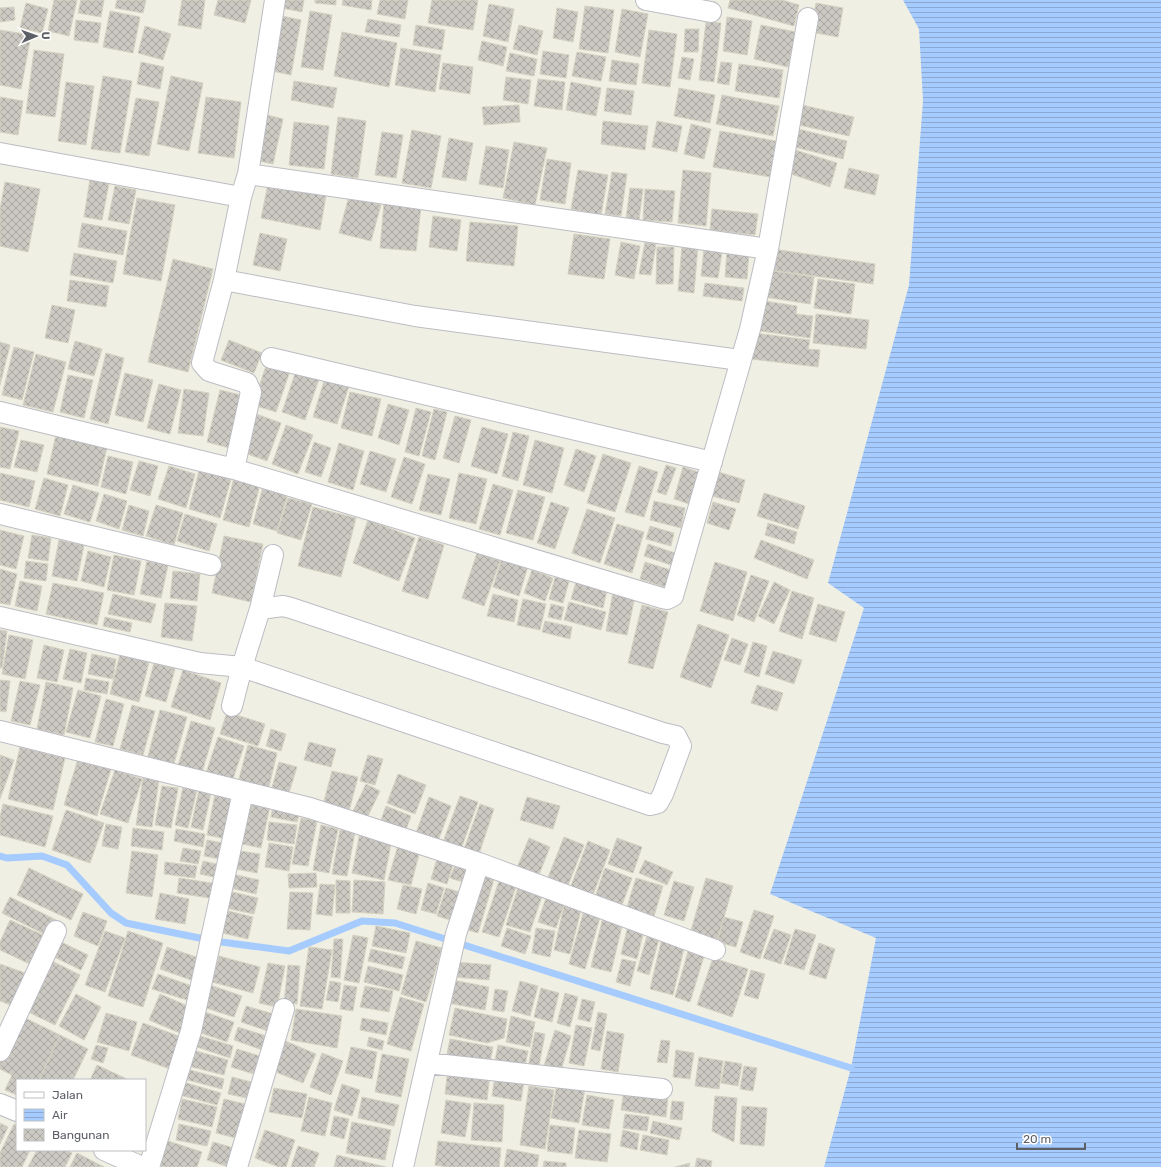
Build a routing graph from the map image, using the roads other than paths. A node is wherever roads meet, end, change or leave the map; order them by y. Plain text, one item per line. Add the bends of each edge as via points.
1 (275, 0) edge
2 (646, 0) edge
3 (711, 12) dead end
4 (808, 18) dead end
5 (0, 153) edge
6 (248, 174) junction
7 (241, 197) junction
8 (768, 249) junction
9 (224, 280) junction
10 (271, 358) dead end
11 (740, 360) junction
12 (0, 412) edge
13 (712, 462) junction
14 (234, 469) junction
15 (0, 514) edge
16 (273, 555) dead end
17 (211, 564) dead end
18 (260, 609) junction
19 (0, 617) edge
20 (242, 667) junction
21 (232, 706) dead end
22 (0, 731) edge
23 (243, 792) junction
24 (479, 863) junction
25 (56, 931) dead end
26 (715, 950) dead end
27 (284, 1009) dead end
28 (0, 1051) edge
29 (427, 1064) junction
30 (662, 1090) dead end
31 (0, 1104) edge
32 (16, 1111) edge
33 (106, 1151) edge
34 (142, 1167) edge
35 (149, 1167) edge
36 (237, 1167) edge
37 (403, 1167) edge

1 - 6 street
2 - 3 street
4 - 8 street
5 - 7 street
6 - 7 street
6 - 8 street
7 - 9 street
8 - 11 street via 750,329
9 - 11 street via 415,316
9 - 14 street via 202,363 209,371 247,383 250,387
10 - 13 street
11 - 13 street
12 - 14 street
13 - 14 street via 673,596 667,599
15 - 17 street
16 - 18 street
18 - 20 street
18 - 20 street via 283,606 291,608 676,736 682,746 663,794 658,802 650,805
19 - 20 street via 200,663
20 - 21 street
22 - 23 street
23 - 24 street via 310,808
23 - 35 street via 191,1031
24 - 26 street
24 - 29 street via 456,934
25 - 28 street
27 - 36 street
29 - 30 street
29 - 37 street
31 - 32 street
33 - 34 street

